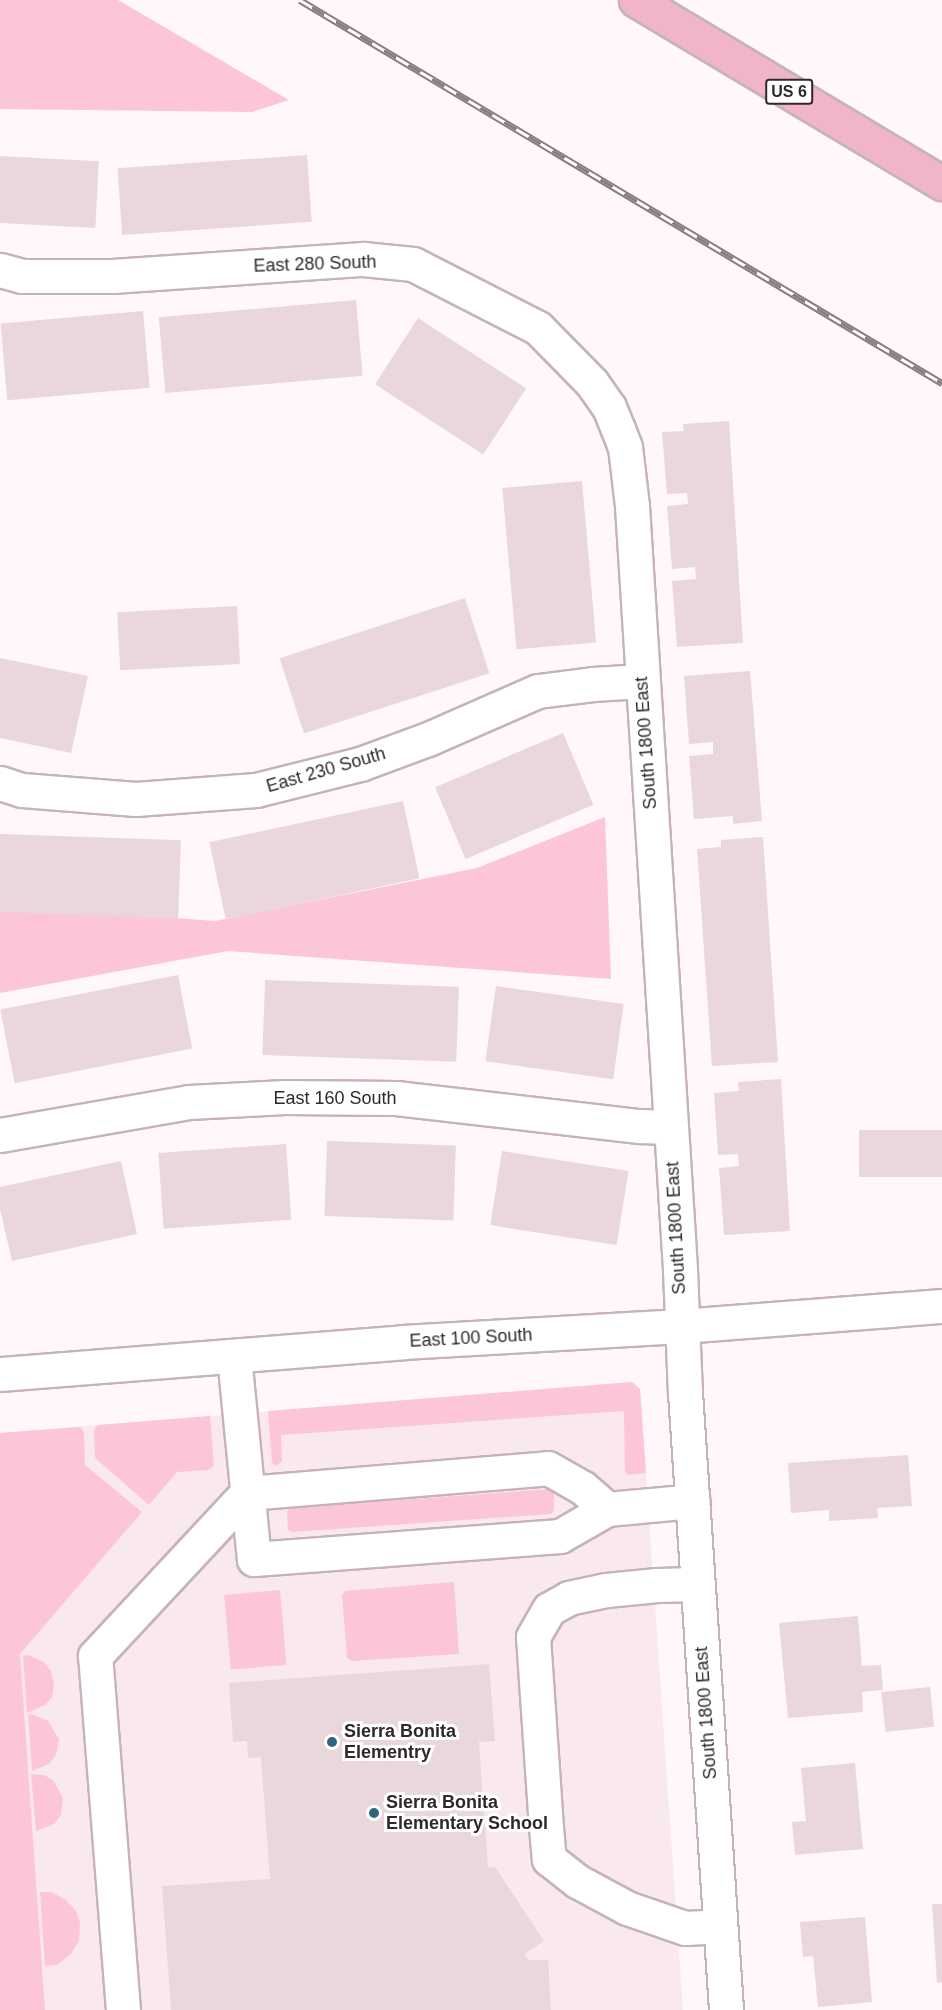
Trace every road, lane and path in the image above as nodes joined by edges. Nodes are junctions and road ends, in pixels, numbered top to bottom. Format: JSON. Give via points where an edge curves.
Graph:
{"nodes":[{"id":1,"x":636,"y":0,"type":"edge"},
{"id":2,"x":942,"y":183,"type":"edge"},
{"id":3,"x":0,"y":270,"type":"edge"},
{"id":4,"x":625,"y":447,"type":"joint"},
{"id":5,"x":642,"y":681,"type":"junction"},
{"id":6,"x":0,"y":783,"type":"edge"},
{"id":7,"x":670,"y":1127,"type":"junction"},
{"id":8,"x":0,"y":1135,"type":"edge"},
{"id":9,"x":942,"y":1306,"type":"edge"},
{"id":10,"x":681,"y":1326,"type":"junction"},
{"id":11,"x":234,"y":1356,"type":"junction"},
{"id":12,"x":0,"y":1374,"type":"edge"},
{"id":13,"x":247,"y":1493,"type":"junction"},
{"id":14,"x":693,"y":1501,"type":"junction"},
{"id":15,"x":607,"y":1509,"type":"junction"},
{"id":16,"x":697,"y":1584,"type":"junction"},
{"id":17,"x":720,"y":1926,"type":"junction"},
{"id":18,"x":123,"y":2010,"type":"edge"},
{"id":19,"x":726,"y":2010,"type":"edge"}],
"edges":[{"from":1,"to":2,"type":"highway","number":"US 6"},
{"from":3,"to":4,"type":"street","name":"East 280 South","via":[[22,276],[112,276],[363,259],[412,264],[537,328],[592,383],[609,407]]},
{"from":4,"to":5,"type":"street","name":"South 1800 East"},
{"from":5,"to":6,"type":"street","name":"East 230 South","via":[[538,691],[360,764],[256,790],[136,799],[22,790]]},
{"from":5,"to":7,"type":"street","name":"South 1800 East"},
{"from":7,"to":8,"type":"street","name":"East 160 South","via":[[396,1098],[285,1097],[189,1102]]},
{"from":7,"to":10,"type":"street","name":"South 1800 East"},
{"from":9,"to":10,"type":"street","name":"East 100 South"},
{"from":10,"to":11,"type":"street","name":"East 100 South"},
{"from":10,"to":14,"type":"street","name":"South 1800 East"},
{"from":11,"to":12,"type":"street","name":"East 100 South"},
{"from":11,"to":13,"type":"street"},
{"from":13,"to":15,"type":"street","via":[[548,1468],[583,1488]]},
{"from":13,"to":15,"type":"street","via":[[254,1559],[560,1536]]},
{"from":13,"to":18,"type":"street","via":[[95,1656]]},
{"from":14,"to":15,"type":"street"},
{"from":14,"to":16,"type":"street","name":"South 1800 East"},
{"from":16,"to":17,"type":"street","name":"South 1800 East"},
{"from":16,"to":17,"type":"street","via":[[606,1590],[568,1598],[549,1609],[533,1637],[549,1859],[577,1881],[627,1908],[685,1928]]},
{"from":17,"to":19,"type":"street","name":"South 1800 East"}]}
